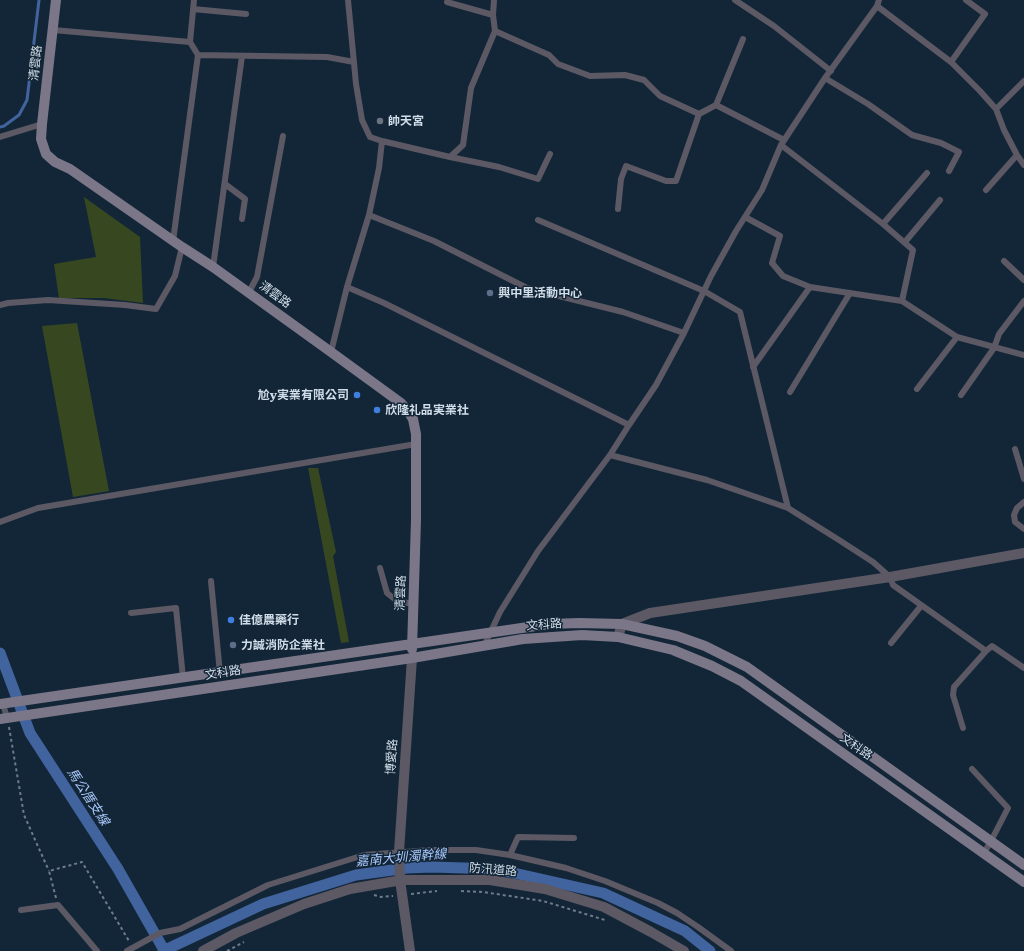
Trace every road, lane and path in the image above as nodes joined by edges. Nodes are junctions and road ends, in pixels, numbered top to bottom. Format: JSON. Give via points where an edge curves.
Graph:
{"nodes":[{"id":1,"x":56,"y":0,"type":"edge"},
{"id":2,"x":194,"y":0,"type":"edge"},
{"id":3,"x":348,"y":0,"type":"edge"},
{"id":4,"x":448,"y":0,"type":"edge"},
{"id":5,"x":494,"y":0,"type":"edge"},
{"id":6,"x":735,"y":0,"type":"edge"},
{"id":7,"x":966,"y":0,"type":"edge"},
{"id":8,"x":878,"y":3,"type":"edge"},
{"id":9,"x":193,"y":9,"type":"junction"},
{"id":10,"x":246,"y":14,"type":"dead end"},
{"id":11,"x":493,"y":15,"type":"junction"},
{"id":12,"x":53,"y":30,"type":"junction"},
{"id":13,"x":495,"y":31,"type":"junction"},
{"id":14,"x":743,"y":39,"type":"dead end"},
{"id":15,"x":190,"y":42,"type":"junction"},
{"id":16,"x":198,"y":55,"type":"junction"},
{"id":17,"x":242,"y":56,"type":"junction"},
{"id":18,"x":354,"y":62,"type":"junction"},
{"id":19,"x":951,"y":62,"type":"junction"},
{"id":20,"x":830,"y":71,"type":"junction"},
{"id":21,"x":825,"y":78,"type":"junction"},
{"id":22,"x":1024,"y":81,"type":"edge"},
{"id":23,"x":716,"y":105,"type":"junction"},
{"id":24,"x":996,"y":109,"type":"junction"},
{"id":25,"x":699,"y":114,"type":"junction"},
{"id":26,"x":42,"y":124,"type":"junction"},
{"id":27,"x":282,"y":136,"type":"dead end"},
{"id":28,"x":0,"y":137,"type":"edge"},
{"id":29,"x":382,"y":141,"type":"junction"},
{"id":30,"x":782,"y":143,"type":"junction"},
{"id":31,"x":550,"y":154,"type":"dead end"},
{"id":32,"x":1017,"y":155,"type":"junction"},
{"id":33,"x":450,"y":157,"type":"junction"},
{"id":34,"x":1024,"y":165,"type":"edge"},
{"id":35,"x":949,"y":171,"type":"dead end"},
{"id":36,"x":927,"y":173,"type":"dead end"},
{"id":37,"x":225,"y":184,"type":"junction"},
{"id":38,"x":986,"y":190,"type":"dead end"},
{"id":39,"x":940,"y":200,"type":"dead end"},
{"id":40,"x":618,"y":209,"type":"dead end"},
{"id":41,"x":368,"y":215,"type":"junction"},
{"id":42,"x":745,"y":217,"type":"junction"},
{"id":43,"x":242,"y":219,"type":"dead end"},
{"id":44,"x":538,"y":220,"type":"dead end"},
{"id":45,"x":883,"y":224,"type":"junction"},
{"id":46,"x":173,"y":241,"type":"junction"},
{"id":47,"x":905,"y":242,"type":"junction"},
{"id":48,"x":182,"y":247,"type":"junction"},
{"id":49,"x":1004,"y":261,"type":"dead end"},
{"id":50,"x":213,"y":267,"type":"junction"},
{"id":51,"x":1024,"y":280,"type":"edge"},
{"id":52,"x":347,"y":287,"type":"junction"},
{"id":53,"x":810,"y":287,"type":"junction"},
{"id":54,"x":704,"y":291,"type":"junction"},
{"id":55,"x":249,"y":292,"type":"junction"},
{"id":56,"x":850,"y":293,"type":"junction"},
{"id":57,"x":902,"y":301,"type":"junction"},
{"id":58,"x":1024,"y":301,"type":"edge"},
{"id":59,"x":0,"y":305,"type":"edge"},
{"id":60,"x":684,"y":333,"type":"junction"},
{"id":61,"x":957,"y":337,"type":"junction"},
{"id":62,"x":994,"y":348,"type":"junction"},
{"id":63,"x":331,"y":352,"type":"junction"},
{"id":64,"x":1024,"y":355,"type":"edge"},
{"id":65,"x":754,"y":367,"type":"junction"},
{"id":66,"x":917,"y":389,"type":"dead end"},
{"id":67,"x":790,"y":392,"type":"dead end"},
{"id":68,"x":961,"y":395,"type":"dead end"},
{"id":69,"x":629,"y":425,"type":"junction"},
{"id":70,"x":416,"y":444,"type":"junction"},
{"id":71,"x":1015,"y":449,"type":"dead end"},
{"id":72,"x":610,"y":455,"type":"junction"},
{"id":73,"x":1024,"y":480,"type":"edge"},
{"id":74,"x":1024,"y":502,"type":"edge"},
{"id":75,"x":788,"y":508,"type":"junction"},
{"id":76,"x":0,"y":522,"type":"edge"},
{"id":77,"x":1024,"y":529,"type":"edge"},
{"id":78,"x":1024,"y":553,"type":"edge"},
{"id":79,"x":380,"y":568,"type":"dead end"},
{"id":80,"x":890,"y":577,"type":"junction"},
{"id":81,"x":211,"y":581,"type":"dead end"},
{"id":82,"x":413,"y":604,"type":"junction"},
{"id":83,"x":921,"y":606,"type":"junction"},
{"id":84,"x":131,"y":613,"type":"dead end"},
{"id":85,"x":622,"y":624,"type":"junction"},
{"id":86,"x":489,"y":634,"type":"junction"},
{"id":87,"x":618,"y":637,"type":"junction"},
{"id":88,"x":891,"y":643,"type":"dead end"},
{"id":89,"x":412,"y":644,"type":"junction"},
{"id":90,"x":484,"y":646,"type":"junction"},
{"id":91,"x":986,"y":651,"type":"junction"},
{"id":92,"x":412,"y":658,"type":"junction"},
{"id":93,"x":1024,"y":668,"type":"edge"},
{"id":94,"x":220,"y":672,"type":"junction"},
{"id":95,"x":183,"y":678,"type":"junction"},
{"id":96,"x":1,"y":704,"type":"edge"},
{"id":97,"x":3,"y":719,"type":"edge"},
{"id":98,"x":963,"y":728,"type":"dead end"},
{"id":99,"x":881,"y":762,"type":"junction"},
{"id":100,"x":972,"y":769,"type":"dead end"},
{"id":101,"x":872,"y":773,"type":"junction"},
{"id":102,"x":574,"y":838,"type":"dead end"},
{"id":103,"x":991,"y":841,"type":"junction"},
{"id":104,"x":984,"y":853,"type":"junction"},
{"id":105,"x":510,"y":854,"type":"junction"},
{"id":106,"x":399,"y":855,"type":"junction"},
{"id":107,"x":1024,"y":865,"type":"edge"},
{"id":108,"x":49,"y":871,"type":"junction"},
{"id":109,"x":400,"y":878,"type":"junction"},
{"id":110,"x":1024,"y":882,"type":"edge"},
{"id":111,"x":438,"y":891,"type":"dead end"},
{"id":112,"x":460,"y":891,"type":"dead end"},
{"id":113,"x":402,"y":894,"type":"junction"},
{"id":114,"x":368,"y":896,"type":"dead end"},
{"id":115,"x":58,"y":905,"type":"junction"},
{"id":116,"x":21,"y":910,"type":"dead end"},
{"id":117,"x":606,"y":920,"type":"dead end"},
{"id":118,"x":246,"y":941,"type":"dead end"},
{"id":119,"x":133,"y":947,"type":"junction"},
{"id":120,"x":97,"y":951,"type":"edge"},
{"id":121,"x":127,"y":951,"type":"edge"},
{"id":122,"x":203,"y":951,"type":"edge"},
{"id":123,"x":227,"y":951,"type":"edge"},
{"id":124,"x":410,"y":951,"type":"edge"},
{"id":125,"x":684,"y":951,"type":"edge"},
{"id":126,"x":731,"y":951,"type":"edge"}],
"edges":[{"from":1,"to":12,"type":"main road","name":"清雲路"},
{"from":2,"to":9,"type":"lane"},
{"from":3,"to":18,"type":"lane"},
{"from":4,"to":11,"type":"lane","via":[[447,2]]},
{"from":5,"to":11,"type":"lane"},
{"from":6,"to":20,"type":"lane","via":[[774,26]]},
{"from":7,"to":19,"type":"lane","via":[[985,14]]},
{"from":8,"to":19,"type":"lane"},
{"from":8,"to":20,"type":"lane"},
{"from":9,"to":10,"type":"lane"},
{"from":9,"to":15,"type":"lane"},
{"from":11,"to":13,"type":"lane"},
{"from":12,"to":15,"type":"lane"},
{"from":12,"to":26,"type":"main road","name":"清雲路"},
{"from":13,"to":25,"type":"lane","via":[[549,55],[558,64],[590,76],[624,75],[644,80],[660,96]]},
{"from":13,"to":33,"type":"lane","via":[[471,88],[463,145]]},
{"from":14,"to":23,"type":"lane"},
{"from":15,"to":16,"type":"lane"},
{"from":16,"to":17,"type":"lane"},
{"from":16,"to":46,"type":"lane"},
{"from":17,"to":18,"type":"lane","via":[[327,57]]},
{"from":17,"to":37,"type":"lane"},
{"from":18,"to":29,"type":"lane","via":[[362,120],[370,137]]},
{"from":19,"to":24,"type":"lane"},
{"from":20,"to":21,"type":"lane"},
{"from":21,"to":30,"type":"lane"},
{"from":21,"to":35,"type":"lane","via":[[912,134],[959,152]]},
{"from":22,"to":24,"type":"lane"},
{"from":23,"to":25,"type":"lane"},
{"from":23,"to":30,"type":"lane"},
{"from":24,"to":32,"type":"lane"},
{"from":25,"to":40,"type":"lane","via":[[676,181],[666,181],[626,166],[621,179]]},
{"from":26,"to":28,"type":"lane"},
{"from":26,"to":46,"type":"main road","name":"清雲路","via":[[41,139],[46,154]]},
{"from":27,"to":55,"type":"lane","via":[[257,277]]},
{"from":29,"to":33,"type":"lane"},
{"from":29,"to":41,"type":"lane","via":[[379,168]]},
{"from":30,"to":42,"type":"lane","via":[[762,190]]},
{"from":30,"to":45,"type":"lane"},
{"from":31,"to":33,"type":"lane","via":[[538,179],[499,167]]},
{"from":32,"to":34,"type":"lane"},
{"from":32,"to":38,"type":"lane"},
{"from":36,"to":45,"type":"lane"},
{"from":37,"to":43,"type":"lane","via":[[244,199]]},
{"from":37,"to":50,"type":"lane"},
{"from":39,"to":47,"type":"lane"},
{"from":41,"to":52,"type":"lane"},
{"from":41,"to":60,"type":"lane","via":[[434,241],[527,288],[623,312]]},
{"from":42,"to":53,"type":"lane","via":[[780,236],[772,263],[783,276]]},
{"from":42,"to":54,"type":"lane"},
{"from":44,"to":54,"type":"lane"},
{"from":45,"to":47,"type":"lane"},
{"from":46,"to":48,"type":"main road","name":"清雲路"},
{"from":47,"to":57,"type":"lane","via":[[913,250]]},
{"from":48,"to":50,"type":"main road","name":"清雲路"},
{"from":48,"to":59,"type":"lane","via":[[175,276],[156,309],[48,300]]},
{"from":49,"to":51,"type":"lane"},
{"from":50,"to":55,"type":"main road","name":"清雲路"},
{"from":52,"to":63,"type":"lane"},
{"from":52,"to":69,"type":"lane"},
{"from":53,"to":56,"type":"lane"},
{"from":53,"to":65,"type":"lane"},
{"from":54,"to":60,"type":"lane"},
{"from":54,"to":65,"type":"lane","via":[[740,312]]},
{"from":55,"to":63,"type":"main road","name":"清雲路"},
{"from":56,"to":57,"type":"lane"},
{"from":56,"to":67,"type":"lane"},
{"from":57,"to":61,"type":"lane"},
{"from":58,"to":62,"type":"lane","via":[[999,334]]},
{"from":60,"to":69,"type":"lane","via":[[656,385]]},
{"from":61,"to":62,"type":"lane"},
{"from":61,"to":66,"type":"lane"},
{"from":62,"to":64,"type":"lane"},
{"from":62,"to":68,"type":"lane"},
{"from":63,"to":70,"type":"main road","name":"清雲路","via":[[404,407],[413,419]]},
{"from":65,"to":75,"type":"lane"},
{"from":69,"to":72,"type":"lane"},
{"from":70,"to":76,"type":"lane","via":[[38,508]]},
{"from":70,"to":82,"type":"main road","name":"清雲路"},
{"from":71,"to":73,"type":"lane"},
{"from":72,"to":75,"type":"lane","via":[[706,480]]},
{"from":72,"to":86,"type":"lane","via":[[538,551]]},
{"from":74,"to":77,"type":"lane","via":[[1014,515],[1015,522]]},
{"from":75,"to":80,"type":"lane","via":[[873,562]]},
{"from":78,"to":80,"type":"street"},
{"from":79,"to":82,"type":"lane","via":[[387,593],[397,601]]},
{"from":80,"to":83,"type":"lane","via":[[893,585]]},
{"from":80,"to":85,"type":"street","via":[[650,613]]},
{"from":81,"to":94,"type":"lane"},
{"from":82,"to":89,"type":"main road","name":"清雲路"},
{"from":83,"to":88,"type":"lane"},
{"from":83,"to":91,"type":"lane"},
{"from":84,"to":95,"type":"lane","via":[[176,608]]},
{"from":85,"to":86,"type":"main road","name":"文科路","via":[[549,624]]},
{"from":85,"to":87,"type":"street"},
{"from":85,"to":99,"type":"main road","name":"文科路","via":[[677,636],[705,646],[747,668]]},
{"from":86,"to":89,"type":"main road","name":"文科路"},
{"from":86,"to":90,"type":"lane"},
{"from":87,"to":90,"type":"main road","name":"文科路","via":[[582,635],[523,639]]},
{"from":87,"to":101,"type":"main road","name":"文科路","via":[[673,650],[723,671]]},
{"from":89,"to":92,"type":"main road","name":"清雲路"},
{"from":89,"to":94,"type":"main road","name":"文科路"},
{"from":90,"to":92,"type":"main road","name":"文科路"},
{"from":91,"to":93,"type":"lane","via":[[992,646]]},
{"from":91,"to":98,"type":"lane","via":[[954,688],[953,695]]},
{"from":92,"to":97,"type":"main road","name":"文科路"},
{"from":92,"to":106,"type":"street","name":"博愛路"},
{"from":94,"to":95,"type":"main road","name":"文科路"},
{"from":95,"to":96,"type":"main road","name":"文科路"},
{"from":96,"to":97,"type":"lane"},
{"from":97,"to":108,"type":"path","via":[[11,733],[24,815]]},
{"from":99,"to":101,"type":"main road"},
{"from":99,"to":103,"type":"main road","name":"文科路"},
{"from":100,"to":103,"type":"lane","via":[[1008,808]]},
{"from":101,"to":104,"type":"main road","name":"文科路"},
{"from":102,"to":105,"type":"lane","via":[[518,837]]},
{"from":103,"to":104,"type":"lane"},
{"from":103,"to":107,"type":"main road","name":"文科路"},
{"from":104,"to":110,"type":"main road","name":"文科路"},
{"from":105,"to":106,"type":"lane","via":[[476,850]]},
{"from":105,"to":126,"type":"lane","via":[[566,868],[658,903],[677,913]]},
{"from":106,"to":109,"type":"street","name":"博愛路"},
{"from":106,"to":119,"type":"lane","via":[[364,855],[268,885],[180,929],[160,933]]},
{"from":108,"to":115,"type":"path"},
{"from":108,"to":119,"type":"path","via":[[82,862]]},
{"from":109,"to":113,"type":"street"},
{"from":109,"to":122,"type":"street","name":"防汛道路","via":[[350,889],[304,904],[236,933]]},
{"from":109,"to":125,"type":"street","name":"防汛道路","via":[[490,880],[545,889],[604,906]]},
{"from":111,"to":113,"type":"path"},
{"from":112,"to":117,"type":"path","via":[[543,901]]},
{"from":113,"to":114,"type":"path"},
{"from":113,"to":124,"type":"street"},
{"from":115,"to":116,"type":"lane"},
{"from":115,"to":120,"type":"lane"},
{"from":118,"to":123,"type":"path"},
{"from":119,"to":121,"type":"lane"}]}
